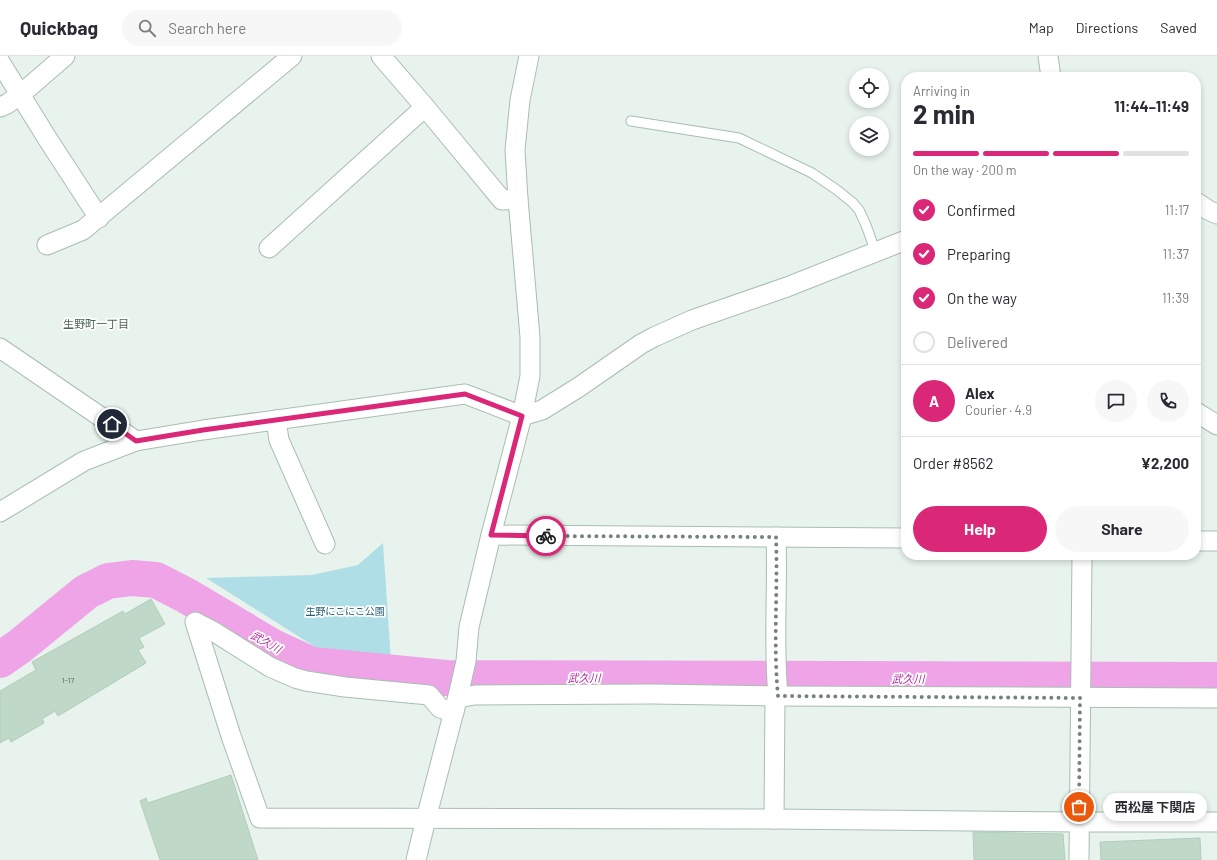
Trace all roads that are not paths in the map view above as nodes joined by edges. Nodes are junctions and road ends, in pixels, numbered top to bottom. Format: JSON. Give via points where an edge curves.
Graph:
{"nodes":[{"id":1,"x":65,"y":56,"type":"edge"},
{"id":2,"x":292,"y":56,"type":"edge"},
{"id":3,"x":381,"y":56,"type":"edge"},
{"id":4,"x":529,"y":56,"type":"edge"},
{"id":5,"x":1048,"y":56,"type":"edge"},
{"id":6,"x":0,"y":62,"type":"edge"},
{"id":7,"x":1050,"y":72,"type":"edge"},
{"id":8,"x":20,"y":94,"type":"junction"},
{"id":9,"x":0,"y":107,"type":"edge"},
{"id":10,"x":425,"y":107,"type":"junction"},
{"id":11,"x":632,"y":121,"type":"dead end"},
{"id":12,"x":518,"y":199,"type":"junction"},
{"id":13,"x":1201,"y":205,"type":"edge"},
{"id":14,"x":1217,"y":214,"type":"edge"},
{"id":15,"x":99,"y":218,"type":"junction"},
{"id":16,"x":901,"y":242,"type":"edge"},
{"id":17,"x":47,"y":245,"type":"dead end"},
{"id":18,"x":269,"y":248,"type":"dead end"},
{"id":19,"x":876,"y":253,"type":"junction"},
{"id":20,"x":0,"y":348,"type":"edge"},
{"id":21,"x":1201,"y":415,"type":"edge"},
{"id":22,"x":522,"y":416,"type":"junction"},
{"id":23,"x":276,"y":420,"type":"junction"},
{"id":24,"x":1217,"y":425,"type":"edge"},
{"id":25,"x":136,"y":441,"type":"junction"},
{"id":26,"x":0,"y":512,"type":"edge"},
{"id":27,"x":491,"y":535,"type":"junction"},
{"id":28,"x":776,"y":537,"type":"junction"},
{"id":29,"x":901,"y":538,"type":"edge"},
{"id":30,"x":1201,"y":541,"type":"edge"},
{"id":31,"x":1217,"y":541,"type":"edge"},
{"id":32,"x":325,"y":544,"type":"dead end"},
{"id":33,"x":1082,"y":560,"type":"edge"},
{"id":34,"x":776,"y":695,"type":"junction"},
{"id":35,"x":1081,"y":695,"type":"junction"},
{"id":36,"x":1217,"y":698,"type":"edge"},
{"id":37,"x":457,"y":701,"type":"junction"},
{"id":38,"x":426,"y":819,"type":"junction"},
{"id":39,"x":774,"y":819,"type":"junction"},
{"id":40,"x":1079,"y":822,"type":"junction"},
{"id":41,"x":1217,"y":822,"type":"edge"},
{"id":42,"x":416,"y":860,"type":"edge"},
{"id":43,"x":1079,"y":860,"type":"edge"}],
"edges":[{"from":1,"to":8,"type":"street"},
{"from":2,"to":15,"type":"street"},
{"from":3,"to":10,"type":"street"},
{"from":4,"to":12,"type":"street","via":[[520,100],[515,150]]},
{"from":5,"to":7,"type":"street"},
{"from":6,"to":8,"type":"street"},
{"from":8,"to":9,"type":"street"},
{"from":8,"to":15,"type":"street"},
{"from":10,"to":12,"type":"street","via":[[502,200]]},
{"from":10,"to":18,"type":"street"},
{"from":11,"to":19,"type":"lane","via":[[739,138],[812,173],[837,190],[859,210]]},
{"from":12,"to":22,"type":"street","via":[[530,337],[530,376]]},
{"from":13,"to":14,"type":"street"},
{"from":15,"to":17,"type":"street","via":[[84,230]]},
{"from":16,"to":19,"type":"street"},
{"from":19,"to":22,"type":"street","via":[[660,334],[542,410]]},
{"from":20,"to":25,"type":"street"},
{"from":21,"to":24,"type":"street"},
{"from":22,"to":23,"type":"street","via":[[465,394]]},
{"from":22,"to":27,"type":"street"},
{"from":23,"to":25,"type":"street"},
{"from":23,"to":32,"type":"street","via":[[279,440]]},
{"from":25,"to":26,"type":"street","via":[[84,461]]},
{"from":27,"to":28,"type":"street"},
{"from":27,"to":37,"type":"street","via":[[469,627],[466,661]]},
{"from":28,"to":29,"type":"street"},
{"from":28,"to":34,"type":"street"},
{"from":30,"to":31,"type":"street"},
{"from":33,"to":35,"type":"street"},
{"from":34,"to":35,"type":"street"},
{"from":34,"to":37,"type":"street","via":[[475,695]]},
{"from":34,"to":39,"type":"street"},
{"from":35,"to":36,"type":"street"},
{"from":35,"to":40,"type":"street"},
{"from":37,"to":38,"type":"street"},
{"from":37,"to":38,"type":"street","via":[[440,708],[429,695],[345,687],[295,678],[270,667],[195,622],[260,818]]},
{"from":38,"to":39,"type":"street"},
{"from":38,"to":42,"type":"street"},
{"from":39,"to":40,"type":"street"},
{"from":40,"to":41,"type":"street"},
{"from":40,"to":43,"type":"street"}]}
